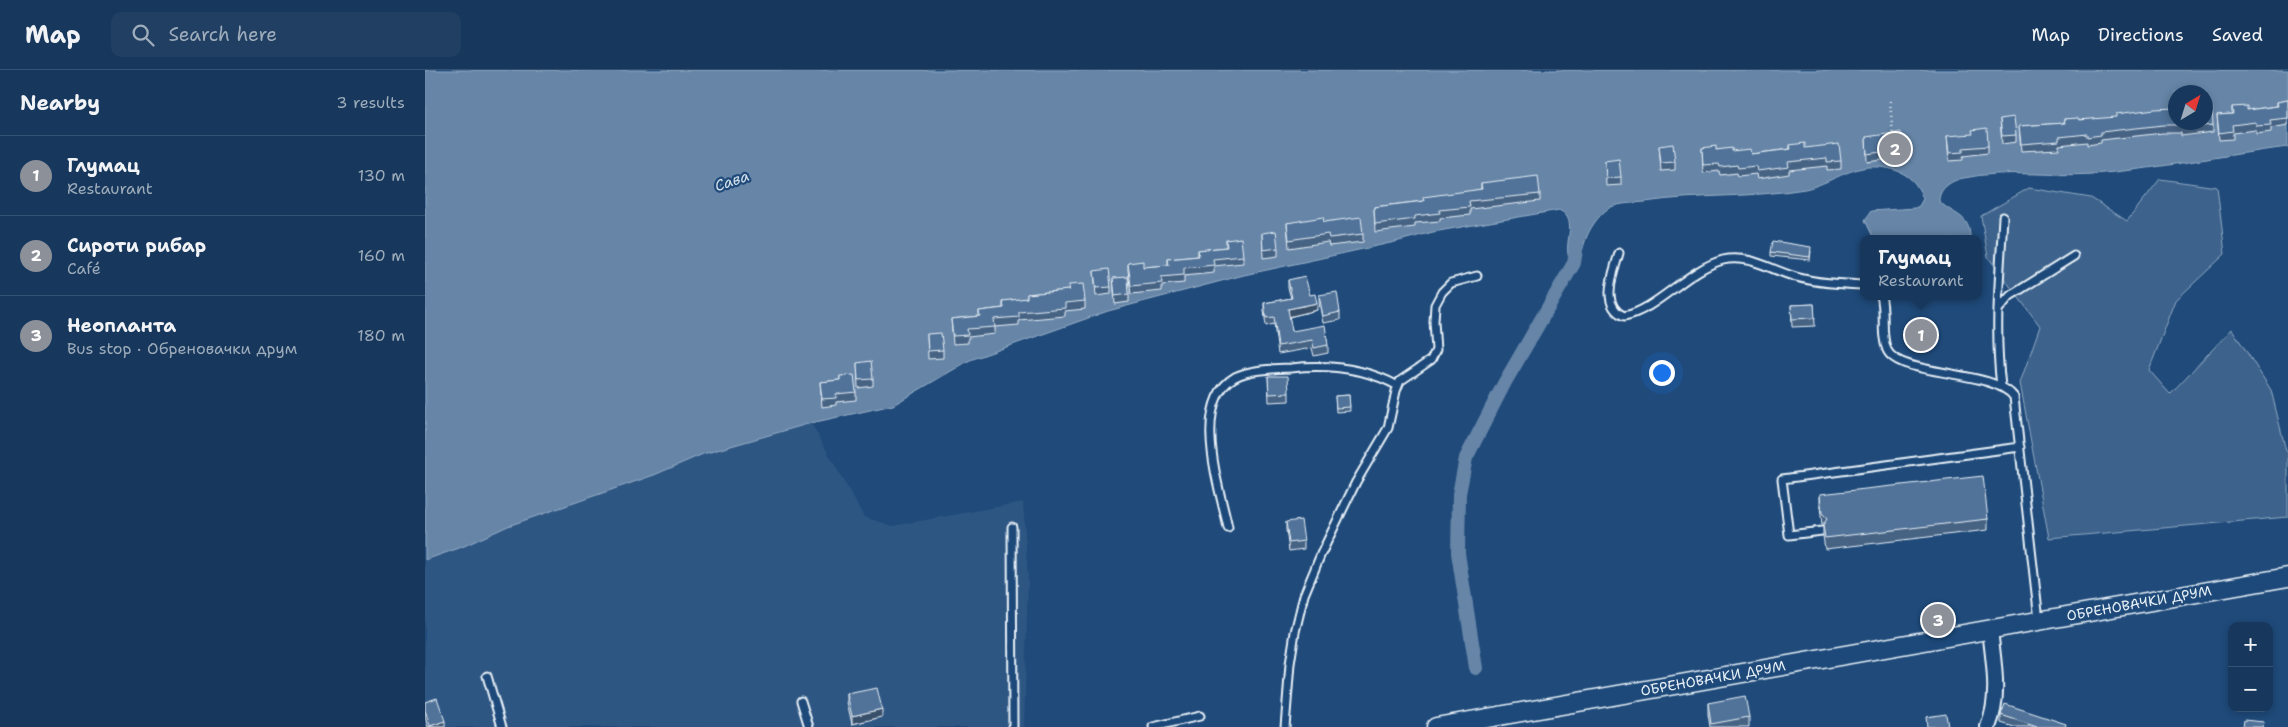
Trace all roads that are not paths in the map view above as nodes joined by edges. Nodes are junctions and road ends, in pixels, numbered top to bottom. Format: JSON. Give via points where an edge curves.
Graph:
{"nodes":[{"id":1,"x":2003,"y":216,"type":"dead end"},
{"id":2,"x":1619,"y":253,"type":"dead end"},
{"id":3,"x":2074,"y":256,"type":"dead end"},
{"id":4,"x":1477,"y":276,"type":"dead end"},
{"id":5,"x":1860,"y":285,"type":"edge"},
{"id":6,"x":1881,"y":300,"type":"edge"},
{"id":7,"x":1998,"y":310,"type":"junction"},
{"id":8,"x":1398,"y":386,"type":"junction"},
{"id":9,"x":2001,"y":386,"type":"junction"},
{"id":10,"x":2020,"y":446,"type":"junction"},
{"id":11,"x":1012,"y":527,"type":"dead end"},
{"id":12,"x":1228,"y":528,"type":"dead end"},
{"id":13,"x":1822,"y":531,"type":"edge"},
{"id":14,"x":2288,"y":577,"type":"edge"},
{"id":15,"x":2039,"y":621,"type":"junction"},
{"id":16,"x":1990,"y":629,"type":"junction"},
{"id":17,"x":487,"y":676,"type":"dead end"},
{"id":18,"x":801,"y":701,"type":"dead end"},
{"id":19,"x":1200,"y":716,"type":"dead end"},
{"id":20,"x":1476,"y":723,"type":"edge"},
{"id":21,"x":1285,"y":724,"type":"edge"},
{"id":22,"x":502,"y":727,"type":"edge"},
{"id":23,"x":809,"y":727,"type":"edge"},
{"id":24,"x":1013,"y":727,"type":"edge"},
{"id":25,"x":1153,"y":727,"type":"edge"},
{"id":26,"x":1293,"y":727,"type":"edge"},
{"id":27,"x":1436,"y":727,"type":"edge"},
{"id":28,"x":1988,"y":727,"type":"edge"}],
"edges":[{"from":1,"to":7,"type":"lane"},
{"from":2,"to":5,"type":"lane","via":[[1610,299],[1615,311],[1624,316],[1649,304],[1704,267],[1733,258],[1753,261],[1818,282]]},
{"from":3,"to":7,"type":"lane","via":[[2010,296]]},
{"from":4,"to":8,"type":"lane","via":[[1451,283],[1442,292],[1435,305],[1436,350],[1431,360],[1409,374]]},
{"from":6,"to":9,"type":"lane","via":[[1887,349],[1895,359]]},
{"from":7,"to":9,"type":"lane"},
{"from":8,"to":12,"type":"lane","via":[[1362,372],[1324,366],[1253,372],[1236,376],[1228,382],[1215,404],[1210,439]]},
{"from":8,"to":21,"type":"lane","via":[[1388,428],[1356,482],[1304,595],[1290,664]]},
{"from":9,"to":10,"type":"lane","via":[[2014,397]]},
{"from":10,"to":13,"type":"lane","via":[[1782,479],[1789,535]]},
{"from":10,"to":15,"type":"lane"},
{"from":11,"to":24,"type":"lane"},
{"from":14,"to":15,"type":"street","name":"ОБРЕНОВАЧКИ ДРУМ"},
{"from":15,"to":16,"type":"street","name":"ОБРЕНОВАЧКИ ДРУМ"},
{"from":16,"to":20,"type":"street","name":"ОБРЕНОВАЧКИ ДРУМ"},
{"from":16,"to":28,"type":"street","via":[[1996,688]]},
{"from":17,"to":22,"type":"lane"},
{"from":18,"to":23,"type":"lane"},
{"from":19,"to":25,"type":"lane"},
{"from":20,"to":27,"type":"street","name":"ОБРЕНОВАЧКИ ДРУМ"},
{"from":21,"to":26,"type":"lane"}]}
